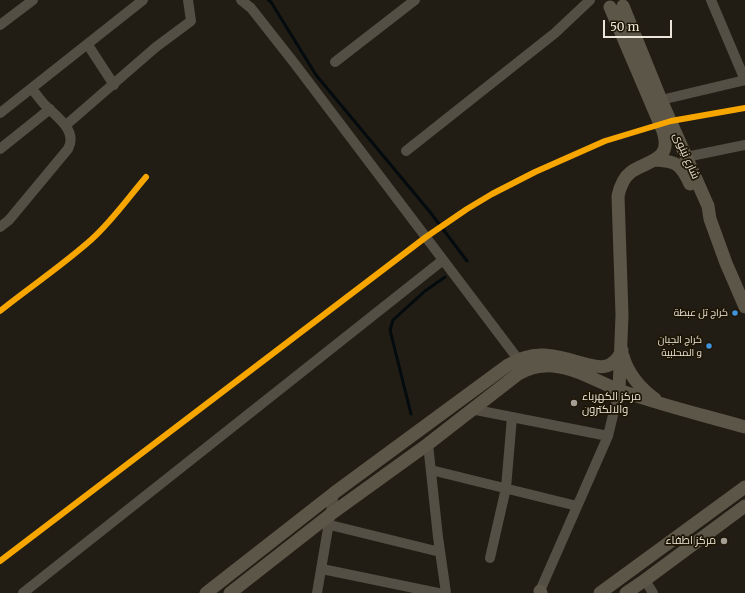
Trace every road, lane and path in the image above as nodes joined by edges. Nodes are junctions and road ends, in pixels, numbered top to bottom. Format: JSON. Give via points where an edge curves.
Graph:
{"nodes":[{"id":1,"x":33,"y":0,"type":"edge"},
{"id":2,"x":143,"y":0,"type":"edge"},
{"id":3,"x":188,"y":0,"type":"edge"},
{"id":4,"x":241,"y":0,"type":"edge"},
{"id":5,"x":415,"y":0,"type":"edge"},
{"id":6,"x":590,"y":0,"type":"edge"},
{"id":7,"x":711,"y":0,"type":"edge"},
{"id":8,"x":616,"y":3,"type":"edge"},
{"id":9,"x":0,"y":25,"type":"edge"},
{"id":10,"x":88,"y":45,"type":"junction"},
{"id":11,"x":335,"y":62,"type":"dead end"},
{"id":12,"x":745,"y":80,"type":"edge"},
{"id":13,"x":114,"y":84,"type":"junction"},
{"id":14,"x":32,"y":89,"type":"junction"},
{"id":15,"x":661,"y":100,"type":"junction"},
{"id":16,"x":50,"y":109,"type":"junction"},
{"id":17,"x":0,"y":114,"type":"edge"},
{"id":18,"x":66,"y":125,"type":"junction"},
{"id":19,"x":745,"y":145,"type":"edge"},
{"id":20,"x":0,"y":149,"type":"edge"},
{"id":21,"x":406,"y":151,"type":"dead end"},
{"id":22,"x":686,"y":157,"type":"junction"},
{"id":23,"x":655,"y":160,"type":"junction"},
{"id":24,"x":710,"y":219,"type":"junction"},
{"id":25,"x":0,"y":227,"type":"edge"},
{"id":26,"x":443,"y":260,"type":"junction"},
{"id":27,"x":745,"y":307,"type":"edge"},
{"id":28,"x":622,"y":350,"type":"junction"},
{"id":29,"x":518,"y":359,"type":"junction"},
{"id":30,"x":544,"y":360,"type":"junction"},
{"id":31,"x":619,"y":390,"type":"junction"},
{"id":32,"x":665,"y":405,"type":"junction"},
{"id":33,"x":471,"y":409,"type":"junction"},
{"id":34,"x":512,"y":417,"type":"junction"},
{"id":35,"x":745,"y":427,"type":"edge"},
{"id":36,"x":608,"y":436,"type":"junction"},
{"id":37,"x":428,"y":444,"type":"junction"},
{"id":38,"x":431,"y":470,"type":"junction"},
{"id":39,"x":745,"y":486,"type":"edge"},
{"id":40,"x":506,"y":488,"type":"junction"},
{"id":41,"x":334,"y":493,"type":"junction"},
{"id":42,"x":577,"y":506,"type":"junction"},
{"id":43,"x":745,"y":506,"type":"edge"},
{"id":44,"x":717,"y":508,"type":"junction"},
{"id":45,"x":330,"y":519,"type":"junction"},
{"id":46,"x":725,"y":520,"type":"junction"},
{"id":47,"x":440,"y":552,"type":"junction"},
{"id":48,"x":490,"y":558,"type":"dead end"},
{"id":49,"x":322,"y":569,"type":"junction"},
{"id":50,"x":645,"y":580,"type":"junction"},
{"id":51,"x":540,"y":592,"type":"edge"},
{"id":52,"x":23,"y":593,"type":"edge"},
{"id":53,"x":206,"y":593,"type":"edge"},
{"id":54,"x":230,"y":593,"type":"edge"},
{"id":55,"x":317,"y":593,"type":"edge"},
{"id":56,"x":438,"y":593,"type":"edge"},
{"id":57,"x":446,"y":593,"type":"edge"},
{"id":58,"x":600,"y":593,"type":"edge"},
{"id":59,"x":626,"y":593,"type":"edge"},
{"id":60,"x":653,"y":593,"type":"edge"}],
"edges":[{"from":1,"to":9,"type":"street"},
{"from":2,"to":10,"type":"street"},
{"from":3,"to":13,"type":"street","via":[[191,21],[156,47]]},
{"from":4,"to":26,"type":"street","via":[[266,27]]},
{"from":5,"to":11,"type":"street"},
{"from":6,"to":21,"type":"street","via":[[548,38]]},
{"from":7,"to":12,"type":"street"},
{"from":8,"to":15,"type":"main road","name":"شارع نينوى"},
{"from":8,"to":23,"type":"main road","via":[[664,136],[664,147]]},
{"from":10,"to":13,"type":"street"},
{"from":10,"to":14,"type":"street"},
{"from":12,"to":15,"type":"street"},
{"from":13,"to":18,"type":"street"},
{"from":14,"to":16,"type":"street"},
{"from":14,"to":17,"type":"street"},
{"from":15,"to":22,"type":"main road","name":"شارع نينوى"},
{"from":16,"to":18,"type":"street"},
{"from":16,"to":20,"type":"street"},
{"from":18,"to":25,"type":"street","via":[[72,143],[9,220]]},
{"from":19,"to":22,"type":"street"},
{"from":22,"to":24,"type":"main road","name":"شارع نينوى","via":[[708,206]]},
{"from":23,"to":24,"type":"main road","via":[[673,162],[683,170],[703,211]]},
{"from":23,"to":28,"type":"main road","via":[[626,177],[619,189]]},
{"from":24,"to":27,"type":"main road","name":"شارع نينوى"},
{"from":26,"to":29,"type":"street"},
{"from":26,"to":52,"type":"street"},
{"from":28,"to":30,"type":"main road","via":[[611,364],[599,368],[570,359]]},
{"from":28,"to":31,"type":"main road"},
{"from":28,"to":32,"type":"main road","via":[[637,383]]},
{"from":29,"to":30,"type":"main road","via":[[526,357]]},
{"from":29,"to":41,"type":"main road"},
{"from":30,"to":31,"type":"main road"},
{"from":30,"to":33,"type":"main road","via":[[518,374]]},
{"from":31,"to":32,"type":"main road"},
{"from":31,"to":36,"type":"street"},
{"from":32,"to":35,"type":"main road"},
{"from":33,"to":34,"type":"street"},
{"from":33,"to":37,"type":"main road"},
{"from":34,"to":36,"type":"street"},
{"from":34,"to":40,"type":"street"},
{"from":36,"to":42,"type":"street"},
{"from":37,"to":38,"type":"street"},
{"from":37,"to":45,"type":"main road"},
{"from":38,"to":40,"type":"street"},
{"from":38,"to":47,"type":"street"},
{"from":39,"to":44,"type":"main road"},
{"from":40,"to":42,"type":"street"},
{"from":40,"to":48,"type":"street"},
{"from":41,"to":45,"type":"street"},
{"from":41,"to":53,"type":"main road"},
{"from":42,"to":51,"type":"street"},
{"from":43,"to":46,"type":"main road"},
{"from":44,"to":46,"type":"main road"},
{"from":44,"to":58,"type":"main road"},
{"from":45,"to":47,"type":"street"},
{"from":45,"to":49,"type":"street"},
{"from":45,"to":54,"type":"main road"},
{"from":46,"to":50,"type":"main road"},
{"from":47,"to":57,"type":"street"},
{"from":49,"to":55,"type":"street"},
{"from":49,"to":56,"type":"street"},
{"from":50,"to":59,"type":"main road"},
{"from":50,"to":60,"type":"street"}]}
